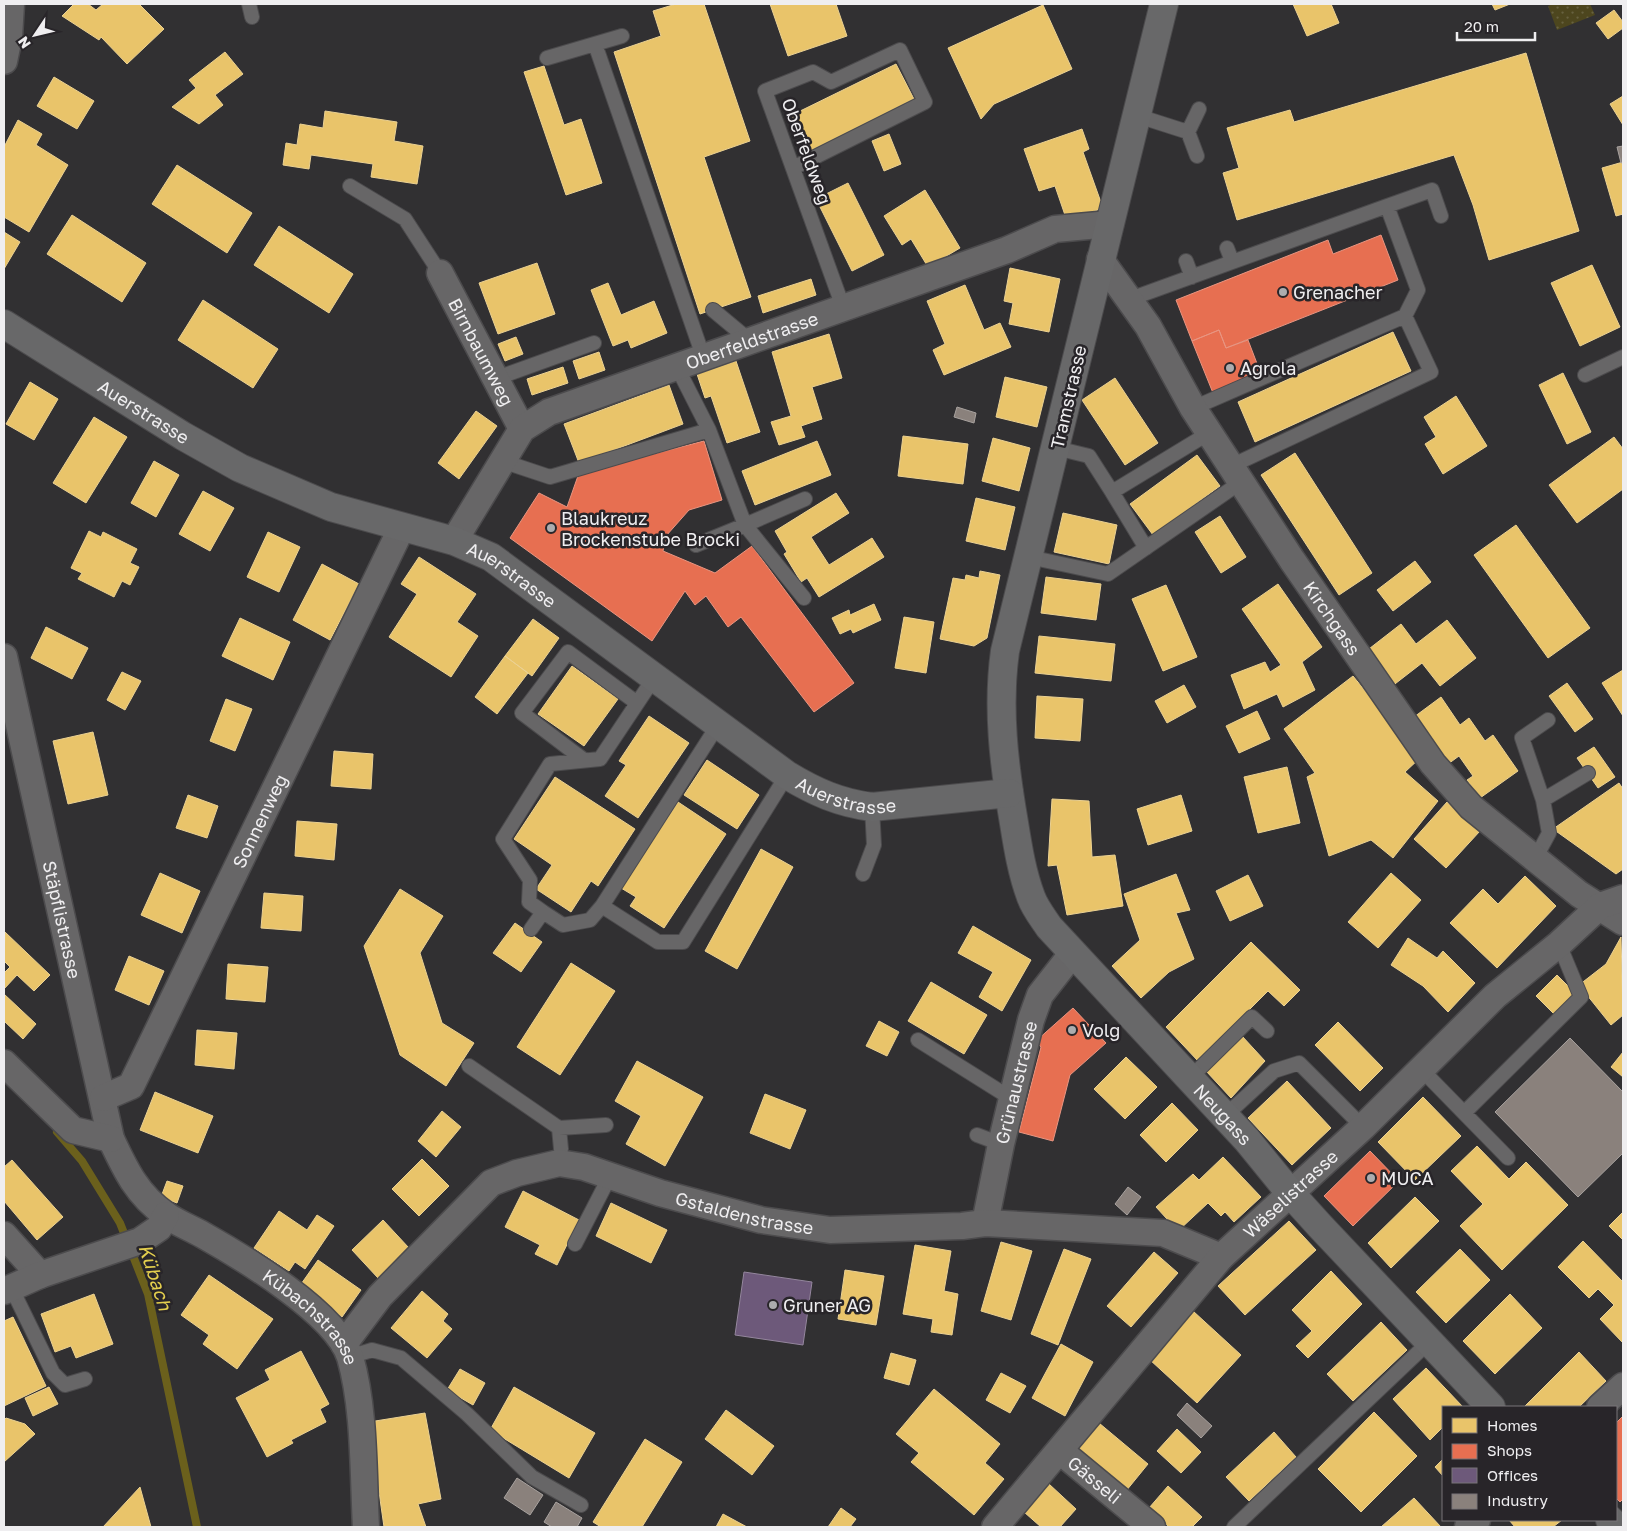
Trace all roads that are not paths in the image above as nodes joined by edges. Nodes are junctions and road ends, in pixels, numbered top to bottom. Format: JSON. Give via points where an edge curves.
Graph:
{"nodes":[{"id":1,"x":10,"y":4,"type":"edge"},
{"id":2,"x":1164,"y":4,"type":"edge"},
{"id":3,"x":622,"y":36,"type":"dead end"},
{"id":4,"x":595,"y":44,"type":"junction"},
{"id":5,"x":547,"y":58,"type":"dead end"},
{"id":6,"x":4,"y":61,"type":"edge"},
{"id":7,"x":1199,"y":109,"type":"dead end"},
{"id":8,"x":1138,"y":116,"type":"junction"},
{"id":9,"x":1188,"y":132,"type":"junction"},
{"id":10,"x":1197,"y":156,"type":"dead end"},
{"id":11,"x":793,"y":168,"type":"junction"},
{"id":12,"x":350,"y":186,"type":"dead end"},
{"id":13,"x":1387,"y":206,"type":"junction"},
{"id":14,"x":1440,"y":216,"type":"dead end"},
{"id":15,"x":1110,"y":224,"type":"junction"},
{"id":16,"x":1227,"y":248,"type":"dead end"},
{"id":17,"x":1100,"y":259,"type":"junction"},
{"id":18,"x":1186,"y":261,"type":"dead end"},
{"id":19,"x":1232,"y":261,"type":"junction"},
{"id":20,"x":440,"y":273,"type":"joint"},
{"id":21,"x":1192,"y":277,"type":"junction"},
{"id":22,"x":1130,"y":299,"type":"junction"},
{"id":23,"x":843,"y":307,"type":"junction"},
{"id":24,"x":712,"y":310,"type":"dead end"},
{"id":25,"x":1405,"y":316,"type":"junction"},
{"id":26,"x":4,"y":324,"type":"edge"},
{"id":27,"x":749,"y":340,"type":"junction"},
{"id":28,"x":594,"y":343,"type":"dead end"},
{"id":29,"x":703,"y":356,"type":"junction"},
{"id":30,"x":1623,"y":357,"type":"edge"},
{"id":31,"x":677,"y":366,"type":"junction"},
{"id":32,"x":1585,"y":375,"type":"dead end"},
{"id":33,"x":494,"y":379,"type":"junction"},
{"id":34,"x":1193,"y":408,"type":"junction"},
{"id":35,"x":522,"y":429,"type":"junction"},
{"id":36,"x":709,"y":430,"type":"junction"},
{"id":37,"x":1209,"y":433,"type":"junction"},
{"id":38,"x":1056,"y":448,"type":"junction"},
{"id":39,"x":502,"y":461,"type":"junction"},
{"id":40,"x":1236,"y":474,"type":"junction"},
{"id":41,"x":1112,"y":492,"type":"junction"},
{"id":42,"x":805,"y":499,"type":"dead end"},
{"id":43,"x":745,"y":525,"type":"junction"},
{"id":44,"x":402,"y":527,"type":"junction"},
{"id":45,"x":454,"y":541,"type":"junction"},
{"id":46,"x":696,"y":545,"type":"dead end"},
{"id":47,"x":1146,"y":548,"type":"junction"},
{"id":48,"x":1028,"y":557,"type":"junction"},
{"id":49,"x":804,"y":598,"type":"dead end"},
{"id":50,"x":4,"y":657,"type":"edge"},
{"id":51,"x":654,"y":678,"type":"junction"},
{"id":52,"x":637,"y":703,"type":"junction"},
{"id":53,"x":1548,"y":720,"type":"dead end"},
{"id":54,"x":718,"y":725,"type":"junction"},
{"id":55,"x":584,"y":760,"type":"junction"},
{"id":56,"x":1588,"y":773,"type":"dead end"},
{"id":57,"x":787,"y":775,"type":"junction"},
{"id":58,"x":1009,"y":793,"type":"junction"},
{"id":59,"x":1543,"y":800,"type":"junction"},
{"id":60,"x":872,"y":807,"type":"junction"},
{"id":61,"x":1535,"y":859,"type":"junction"},
{"id":62,"x":863,"y":874,"type":"dead end"},
{"id":63,"x":1611,"y":902,"type":"edge"},
{"id":64,"x":602,"y":906,"type":"junction"},
{"id":65,"x":543,"y":912,"type":"junction"},
{"id":66,"x":1623,"y":922,"type":"edge"},
{"id":67,"x":530,"y":929,"type":"dead end"},
{"id":68,"x":1559,"y":944,"type":"junction"},
{"id":69,"x":1072,"y":954,"type":"junction"},
{"id":70,"x":1267,"y":1031,"type":"dead end"},
{"id":71,"x":918,"y":1040,"type":"dead end"},
{"id":72,"x":4,"y":1063,"type":"edge"},
{"id":73,"x":469,"y":1066,"type":"dead end"},
{"id":74,"x":1422,"y":1070,"type":"junction"},
{"id":75,"x":1190,"y":1078,"type":"junction"},
{"id":76,"x":103,"y":1098,"type":"junction"},
{"id":77,"x":1012,"y":1099,"type":"junction"},
{"id":78,"x":1464,"y":1113,"type":"junction"},
{"id":79,"x":1225,"y":1116,"type":"junction"},
{"id":80,"x":606,"y":1125,"type":"dead end"},
{"id":81,"x":1363,"y":1127,"type":"junction"},
{"id":82,"x":559,"y":1128,"type":"junction"},
{"id":83,"x":977,"y":1135,"type":"dead end"},
{"id":84,"x":111,"y":1139,"type":"junction"},
{"id":85,"x":1001,"y":1144,"type":"junction"},
{"id":86,"x":561,"y":1149,"type":"dead end"},
{"id":87,"x":1508,"y":1158,"type":"dead end"},
{"id":88,"x":610,"y":1176,"type":"junction"},
{"id":89,"x":130,"y":1180,"type":"joint"},
{"id":90,"x":1291,"y":1194,"type":"junction"},
{"id":91,"x":166,"y":1215,"type":"junction"},
{"id":92,"x":985,"y":1224,"type":"junction"},
{"id":93,"x":4,"y":1235,"type":"edge"},
{"id":94,"x":575,"y":1244,"type":"dead end"},
{"id":95,"x":1221,"y":1257,"type":"junction"},
{"id":96,"x":40,"y":1275,"type":"junction"},
{"id":97,"x":8,"y":1289,"type":"edge"},
{"id":98,"x":1429,"y":1342,"type":"junction"},
{"id":99,"x":347,"y":1350,"type":"junction"},
{"id":100,"x":85,"y":1379,"type":"dead end"},
{"id":101,"x":1623,"y":1386,"type":"edge"},
{"id":102,"x":1491,"y":1406,"type":"edge"},
{"id":103,"x":1601,"y":1406,"type":"edge"},
{"id":104,"x":1060,"y":1451,"type":"junction"},
{"id":105,"x":581,"y":1505,"type":"dead end"},
{"id":106,"x":366,"y":1527,"type":"edge"},
{"id":107,"x":994,"y":1527,"type":"edge"},
{"id":108,"x":1152,"y":1527,"type":"edge"},
{"id":109,"x":1234,"y":1527,"type":"edge"}],
"edges":[{"from":1,"to":6,"type":"street"},
{"from":2,"to":8,"type":"main road","name":"Tramstrasse"},
{"from":3,"to":4,"type":"lane"},
{"from":4,"to":5,"type":"lane"},
{"from":4,"to":29,"type":"lane"},
{"from":7,"to":9,"type":"lane"},
{"from":8,"to":9,"type":"lane"},
{"from":8,"to":15,"type":"main road","name":"Tramstrasse"},
{"from":9,"to":10,"type":"lane"},
{"from":11,"to":11,"type":"lane","name":"Oberfeldweg","via":[[765,91],[813,72],[831,82],[900,50],[925,102]]},
{"from":11,"to":23,"type":"lane","name":"Oberfeldweg"},
{"from":12,"to":20,"type":"lane","via":[[405,219]]},
{"from":13,"to":14,"type":"lane","via":[[1432,190]]},
{"from":13,"to":19,"type":"lane"},
{"from":13,"to":25,"type":"lane","via":[[1418,290]]},
{"from":15,"to":17,"type":"main road","name":"Tramstrasse"},
{"from":15,"to":23,"type":"street","name":"Oberfeldstrasse","via":[[1055,229],[1007,250]]},
{"from":16,"to":19,"type":"lane"},
{"from":17,"to":22,"type":"street","name":"Kirchgass"},
{"from":17,"to":38,"type":"main road","name":"Tramstrasse"},
{"from":18,"to":21,"type":"lane"},
{"from":19,"to":21,"type":"lane"},
{"from":20,"to":33,"type":"street","name":"Birnbaumweg"},
{"from":21,"to":22,"type":"lane"},
{"from":22,"to":34,"type":"street","name":"Kirchgass"},
{"from":23,"to":27,"type":"street","name":"Oberfeldstrasse"},
{"from":24,"to":27,"type":"lane"},
{"from":25,"to":34,"type":"lane"},
{"from":25,"to":40,"type":"lane","via":[[1431,372]]},
{"from":26,"to":44,"type":"main road","name":"Auerstrasse","via":[[240,468],[331,507]]},
{"from":27,"to":29,"type":"street","name":"Oberfeldstrasse"},
{"from":28,"to":33,"type":"lane"},
{"from":29,"to":31,"type":"street","name":"Oberfeldstrasse"},
{"from":30,"to":32,"type":"lane"},
{"from":31,"to":35,"type":"street","name":"Oberfeldstrasse","via":[[549,412]]},
{"from":31,"to":36,"type":"lane"},
{"from":33,"to":35,"type":"street","name":"Birnbaumweg"},
{"from":34,"to":37,"type":"street","name":"Kirchgass"},
{"from":35,"to":39,"type":"street","name":"Oberfeldstrasse"},
{"from":36,"to":39,"type":"lane","via":[[550,477]]},
{"from":36,"to":43,"type":"lane"},
{"from":37,"to":40,"type":"street","name":"Kirchgass"},
{"from":37,"to":41,"type":"lane"},
{"from":38,"to":41,"type":"lane","via":[[1089,456]]},
{"from":38,"to":48,"type":"main road","name":"Tramstrasse"},
{"from":39,"to":45,"type":"street","name":"Oberfeldstrasse"},
{"from":40,"to":47,"type":"lane"},
{"from":40,"to":61,"type":"street","name":"Kirchgass","via":[[1347,643],[1433,764],[1471,807]]},
{"from":41,"to":47,"type":"lane"},
{"from":42,"to":43,"type":"lane"},
{"from":43,"to":46,"type":"lane"},
{"from":43,"to":49,"type":"lane"},
{"from":44,"to":45,"type":"main road","name":"Auerstrasse"},
{"from":44,"to":76,"type":"street","name":"Sonnenweg","via":[[131,1086]]},
{"from":45,"to":51,"type":"main road","name":"Auerstrasse","via":[[491,557]]},
{"from":47,"to":48,"type":"lane","via":[[1108,574]]},
{"from":48,"to":58,"type":"main road","name":"Tramstrasse","via":[[1005,651],[1000,686]]},
{"from":50,"to":76,"type":"street","name":"Stäpflistrasse"},
{"from":51,"to":52,"type":"lane"},
{"from":51,"to":54,"type":"main road","name":"Auerstrasse"},
{"from":52,"to":55,"type":"lane","via":[[600,759]]},
{"from":52,"to":55,"type":"lane","via":[[568,652],[522,713]]},
{"from":53,"to":59,"type":"lane","via":[[1522,738]]},
{"from":54,"to":57,"type":"main road","name":"Auerstrasse"},
{"from":54,"to":64,"type":"lane"},
{"from":55,"to":65,"type":"lane","via":[[550,764],[503,839],[530,880],[529,902]]},
{"from":56,"to":59,"type":"lane"},
{"from":57,"to":60,"type":"main road","name":"Auerstrasse","via":[[820,794]]},
{"from":57,"to":64,"type":"lane","via":[[683,942],[658,942]]},
{"from":58,"to":60,"type":"main road","name":"Auerstrasse"},
{"from":58,"to":69,"type":"main road","name":"Neugass","via":[[1020,861],[1032,898],[1049,927]]},
{"from":59,"to":61,"type":"lane","via":[[1549,833]]},
{"from":60,"to":62,"type":"lane","via":[[874,846]]},
{"from":61,"to":63,"type":"street","name":"Kirchgass","via":[[1578,894]]},
{"from":63,"to":66,"type":"street","name":"Kirchgass"},
{"from":63,"to":68,"type":"street","name":"Wäselistrasse"},
{"from":64,"to":65,"type":"lane","via":[[590,920],[563,925]]},
{"from":65,"to":67,"type":"lane"},
{"from":68,"to":74,"type":"street","name":"Wäselistrasse","via":[[1495,996]]},
{"from":68,"to":78,"type":"lane","via":[[1581,997]]},
{"from":69,"to":75,"type":"main road","name":"Neugass"},
{"from":69,"to":77,"type":"street","name":"Grünaustrasse","via":[[1040,995]]},
{"from":70,"to":75,"type":"lane","via":[[1252,1017]]},
{"from":71,"to":77,"type":"lane"},
{"from":72,"to":84,"type":"street","via":[[73,1130]]},
{"from":73,"to":82,"type":"lane"},
{"from":74,"to":78,"type":"lane"},
{"from":74,"to":81,"type":"street","name":"Wäselistrasse"},
{"from":75,"to":79,"type":"main road","name":"Neugass"},
{"from":76,"to":84,"type":"street","name":"Stäpflistrasse"},
{"from":77,"to":85,"type":"street","name":"Grünaustrasse"},
{"from":78,"to":87,"type":"lane"},
{"from":79,"to":81,"type":"lane","via":[[1274,1071],[1299,1063]]},
{"from":79,"to":90,"type":"main road","name":"Neugass"},
{"from":80,"to":82,"type":"lane"},
{"from":81,"to":90,"type":"street","name":"Wäselistrasse"},
{"from":82,"to":86,"type":"lane"},
{"from":83,"to":85,"type":"lane"},
{"from":84,"to":89,"type":"street","name":"Stäpflistrasse"},
{"from":85,"to":92,"type":"street","name":"Grünaustrasse"},
{"from":88,"to":92,"type":"street","name":"Gstaldenstrasse","via":[[746,1217],[830,1230]]},
{"from":88,"to":94,"type":"lane"},
{"from":88,"to":99,"type":"street","name":"Gstaldenstrasse","via":[[559,1163],[491,1183],[380,1296]]},
{"from":89,"to":91,"type":"street","name":"Kübachstrasse"},
{"from":90,"to":95,"type":"street","name":"Wäselistrasse"},
{"from":90,"to":98,"type":"main road","name":"Neugass"},
{"from":91,"to":96,"type":"street","via":[[159,1228],[130,1245]]},
{"from":91,"to":99,"type":"street","name":"Kübachstrasse","via":[[204,1235],[288,1289],[316,1312]]},
{"from":92,"to":95,"type":"street","name":"Gstaldenstrasse","via":[[1163,1233]]},
{"from":93,"to":96,"type":"street"},
{"from":95,"to":104,"type":"street","name":"Wäselistrasse"},
{"from":96,"to":97,"type":"street"},
{"from":97,"to":100,"type":"lane","via":[[53,1373],[65,1385]]},
{"from":98,"to":102,"type":"main road","name":"Neugass"},
{"from":98,"to":109,"type":"lane"},
{"from":99,"to":105,"type":"lane","via":[[372,1350],[401,1358],[467,1414],[532,1477]]},
{"from":99,"to":106,"type":"street","name":"Kübachstrasse","via":[[361,1436]]},
{"from":101,"to":103,"type":"street"},
{"from":104,"to":107,"type":"street","name":"Wäselistrasse"},
{"from":104,"to":108,"type":"street","name":"Gässeli"}]}
